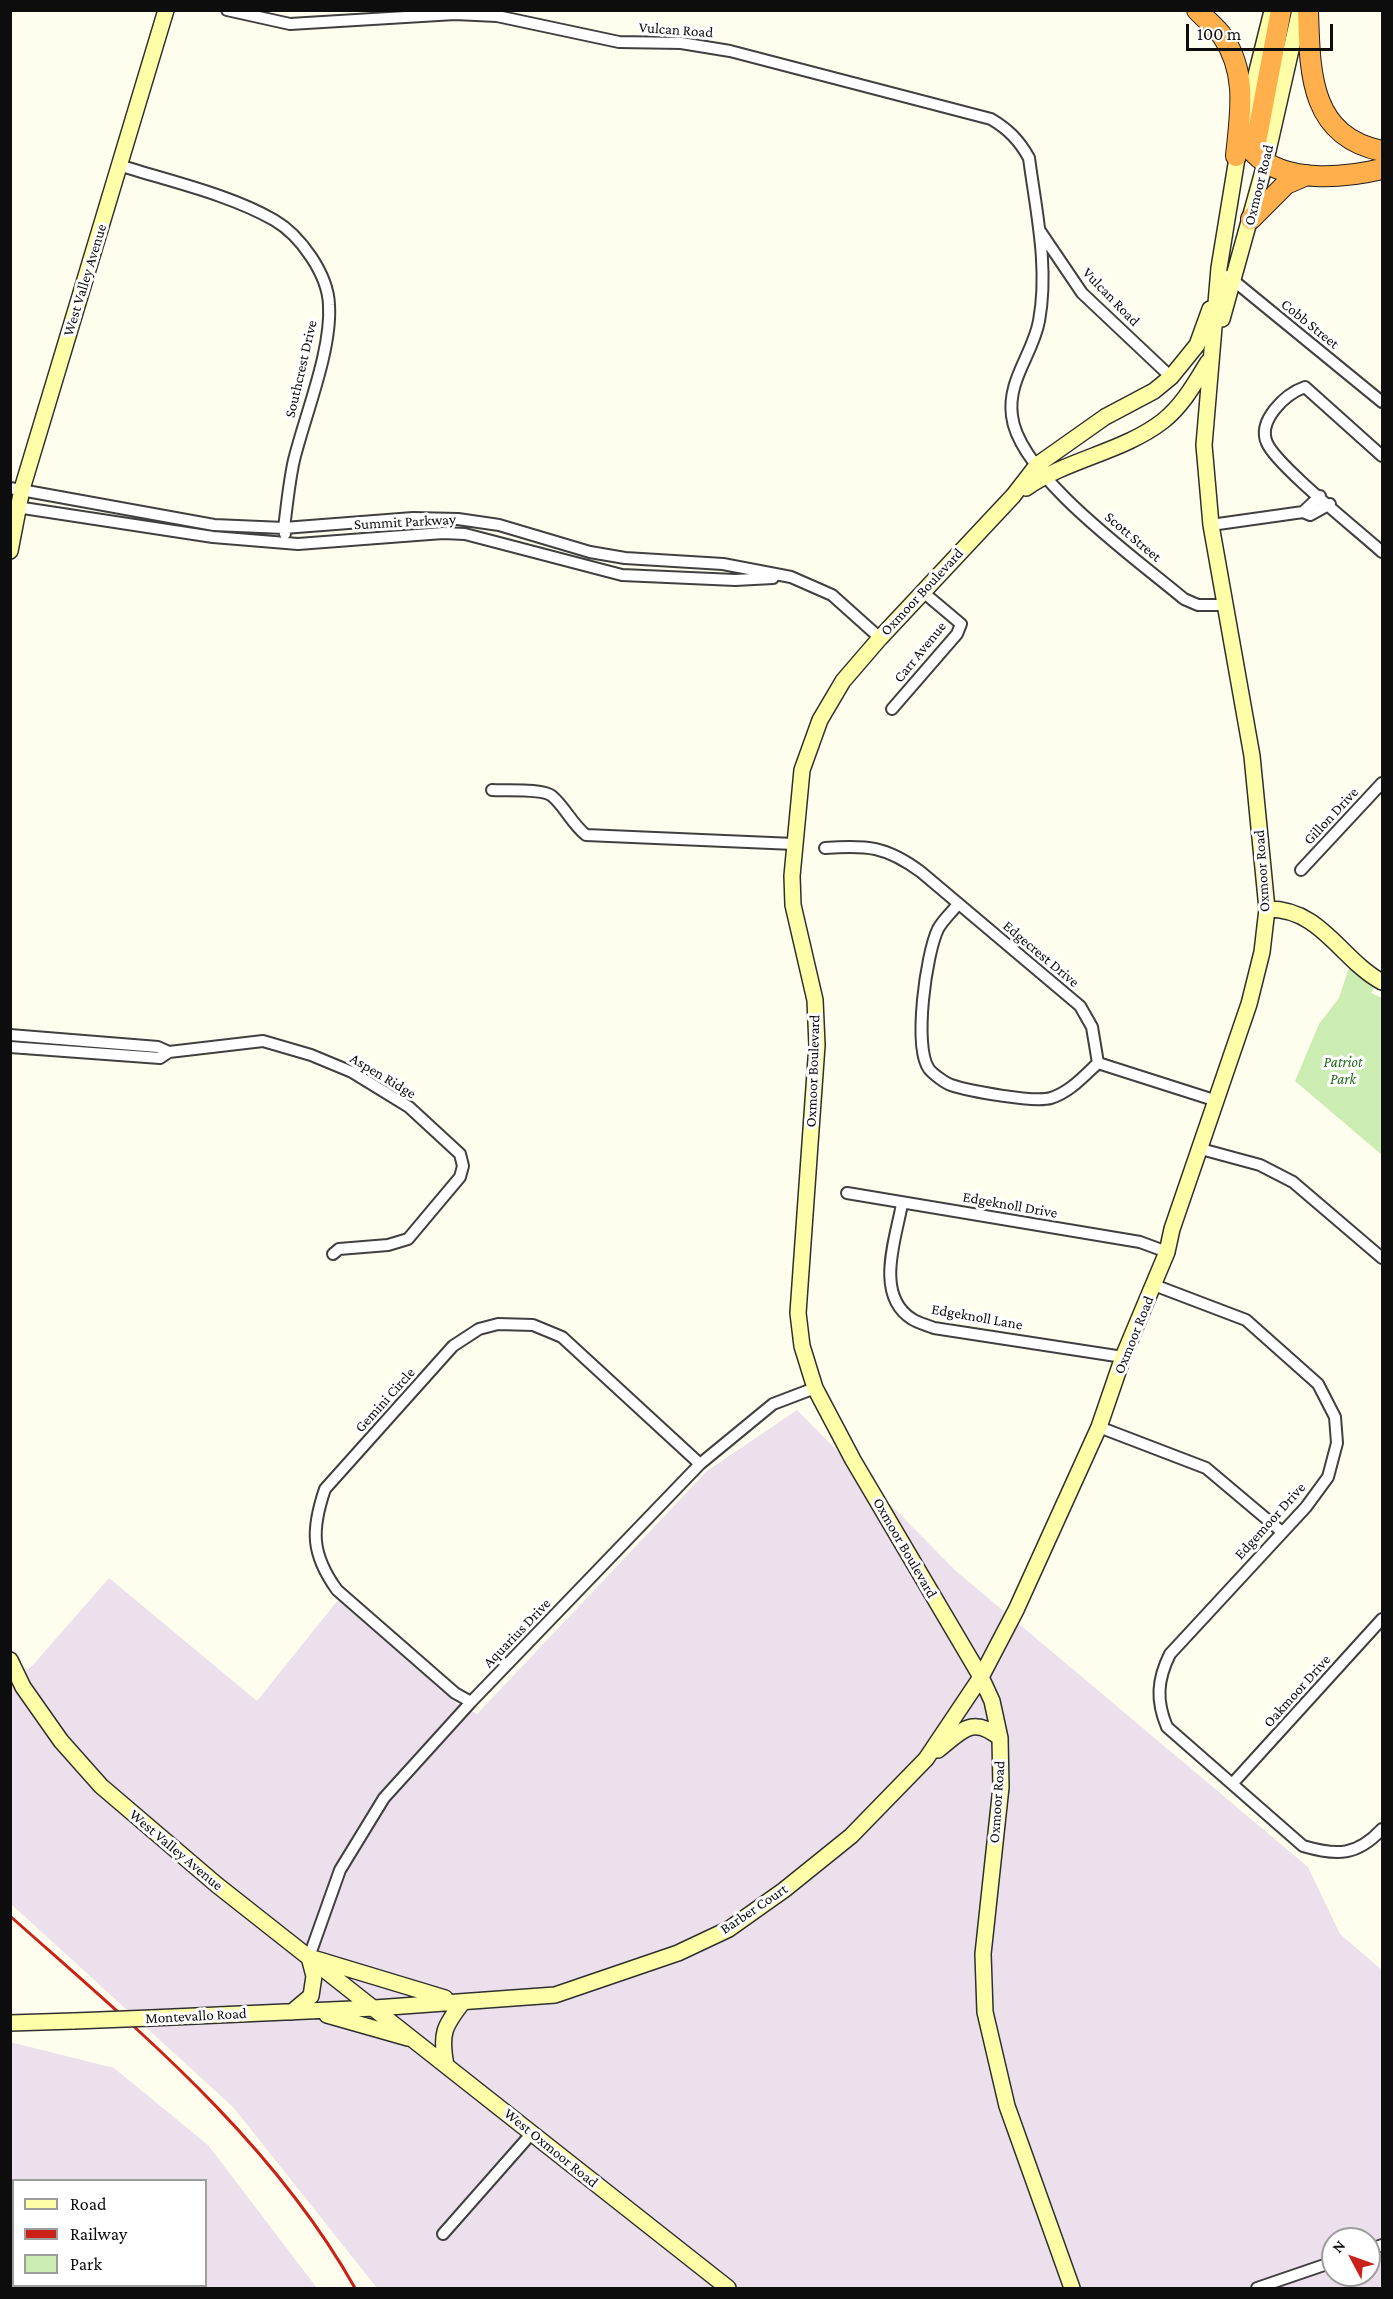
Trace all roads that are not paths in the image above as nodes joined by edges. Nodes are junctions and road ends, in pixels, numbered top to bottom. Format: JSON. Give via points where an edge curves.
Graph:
{"nodes":[{"id":1,"x":166,"y":10,"type":"edge"},
{"id":2,"x":227,"y":10,"type":"edge"},
{"id":3,"x":1197,"y":10,"type":"edge"},
{"id":4,"x":1272,"y":10,"type":"edge"},
{"id":5,"x":1281,"y":10,"type":"edge"},
{"id":6,"x":1300,"y":10,"type":"edge"},
{"id":7,"x":1308,"y":10,"type":"edge"},
{"id":8,"x":1383,"y":151,"type":"edge"},
{"id":9,"x":1236,"y":156,"type":"junction"},
{"id":10,"x":1265,"y":164,"type":"junction"},
{"id":11,"x":119,"y":165,"type":"junction"},
{"id":12,"x":1383,"y":169,"type":"edge"},
{"id":13,"x":1307,"y":175,"type":"junction"},
{"id":14,"x":1251,"y":219,"type":"junction"},
{"id":15,"x":1039,"y":229,"type":"junction"},
{"id":16,"x":1219,"y":268,"type":"junction"},
{"id":17,"x":1233,"y":281,"type":"junction"},
{"id":18,"x":1211,"y":357,"type":"junction"},
{"id":19,"x":1171,"y":377,"type":"junction"},
{"id":20,"x":1383,"y":402,"type":"edge"},
{"id":21,"x":1383,"y":456,"type":"edge"},
{"id":22,"x":1041,"y":470,"type":"junction"},
{"id":23,"x":16,"y":488,"type":"edge"},
{"id":24,"x":1320,"y":496,"type":"junction"},
{"id":25,"x":1330,"y":504,"type":"junction"},
{"id":26,"x":15,"y":506,"type":"edge"},
{"id":27,"x":1303,"y":512,"type":"junction"},
{"id":28,"x":1211,"y":525,"type":"junction"},
{"id":29,"x":284,"y":528,"type":"junction"},
{"id":30,"x":288,"y":542,"type":"junction"},
{"id":31,"x":10,"y":551,"type":"edge"},
{"id":32,"x":1383,"y":552,"type":"edge"},
{"id":33,"x":791,"y":577,"type":"junction"},
{"id":34,"x":923,"y":592,"type":"junction"},
{"id":35,"x":1223,"y":605,"type":"junction"},
{"id":36,"x":880,"y":638,"type":"junction"},
{"id":37,"x":892,"y":709,"type":"dead end"},
{"id":38,"x":1383,"y":783,"type":"edge"},
{"id":39,"x":492,"y":790,"type":"dead end"},
{"id":40,"x":794,"y":844,"type":"junction"},
{"id":41,"x":825,"y":848,"type":"dead end"},
{"id":42,"x":1301,"y":870,"type":"dead end"},
{"id":43,"x":958,"y":904,"type":"junction"},
{"id":44,"x":1267,"y":909,"type":"junction"},
{"id":45,"x":1383,"y":982,"type":"edge"},
{"id":46,"x":10,"y":1035,"type":"edge"},
{"id":47,"x":10,"y":1047,"type":"edge"},
{"id":48,"x":80,"y":1047,"type":"junction"},
{"id":49,"x":1098,"y":1063,"type":"junction"},
{"id":50,"x":1217,"y":1101,"type":"junction"},
{"id":51,"x":1201,"y":1149,"type":"junction"},
{"id":52,"x":846,"y":1193,"type":"dead end"},
{"id":53,"x":902,"y":1204,"type":"junction"},
{"id":54,"x":1167,"y":1252,"type":"junction"},
{"id":55,"x":333,"y":1254,"type":"dead end"},
{"id":56,"x":1383,"y":1258,"type":"edge"},
{"id":57,"x":1154,"y":1285,"type":"junction"},
{"id":58,"x":1123,"y":1357,"type":"junction"},
{"id":59,"x":815,"y":1388,"type":"junction"},
{"id":60,"x":1099,"y":1427,"type":"junction"},
{"id":61,"x":700,"y":1464,"type":"junction"},
{"id":62,"x":1281,"y":1532,"type":"junction"},
{"id":63,"x":1383,"y":1619,"type":"edge"},
{"id":64,"x":10,"y":1660,"type":"edge"},
{"id":65,"x":981,"y":1677,"type":"junction"},
{"id":66,"x":471,"y":1702,"type":"junction"},
{"id":67,"x":1000,"y":1737,"type":"junction"},
{"id":68,"x":926,"y":1759,"type":"junction"},
{"id":69,"x":1233,"y":1783,"type":"junction"},
{"id":70,"x":1383,"y":1829,"type":"edge"},
{"id":71,"x":309,"y":1957,"type":"junction"},
{"id":72,"x":463,"y":2002,"type":"junction"},
{"id":73,"x":375,"y":2008,"type":"junction"},
{"id":74,"x":312,"y":2011,"type":"junction"},
{"id":75,"x":292,"y":2012,"type":"junction"},
{"id":76,"x":13,"y":2023,"type":"edge"},
{"id":77,"x":413,"y":2039,"type":"junction"},
{"id":78,"x":446,"y":2065,"type":"junction"},
{"id":79,"x":532,"y":2133,"type":"junction"},
{"id":80,"x":443,"y":2234,"type":"dead end"},
{"id":81,"x":1321,"y":2266,"type":"edge"},
{"id":82,"x":728,"y":2289,"type":"edge"},
{"id":83,"x":1072,"y":2289,"type":"edge"},
{"id":84,"x":1257,"y":2289,"type":"edge"}],
"edges":[{"from":1,"to":11,"type":"main road","name":"West Valley Avenue"},
{"from":2,"to":15,"type":"street","name":"Vulcan Road","via":[[290,24],[455,14],[497,16],[619,42],[681,43],[730,51],[991,119],[1005,127],[1029,158]]},
{"from":3,"to":9,"type":"highway","via":[[1223,37],[1240,75]]},
{"from":4,"to":9,"type":"main road","name":"Oxmoor Road"},
{"from":5,"to":10,"type":"highway","via":[[1254,153]]},
{"from":6,"to":10,"type":"main road","name":"Oxmoor Road"},
{"from":7,"to":8,"type":"highway","via":[[1309,52],[1317,100],[1337,130],[1369,148]]},
{"from":9,"to":16,"type":"main road","name":"Oxmoor Road"},
{"from":10,"to":13,"type":"highway"},
{"from":10,"to":14,"type":"main road","name":"Oxmoor Road"},
{"from":11,"to":23,"type":"main road","name":"West Valley Avenue"},
{"from":11,"to":29,"type":"street","name":"Southcrest Drive","via":[[249,207],[275,220],[293,234],[323,278],[330,305],[325,345],[294,462]]},
{"from":12,"to":13,"type":"highway","via":[[1354,176]]},
{"from":13,"to":14,"type":"highway","via":[[1286,184]]},
{"from":14,"to":17,"type":"main road","name":"Oxmoor Road"},
{"from":15,"to":19,"type":"street","name":"Vulcan Road","via":[[1082,293]]},
{"from":15,"to":22,"type":"street","name":"Vulcan Road","via":[[1039,322],[1013,388],[1011,404],[1019,442]]},
{"from":16,"to":17,"type":"street","name":"Cobb Street"},
{"from":16,"to":18,"type":"main road","name":"Oxmoor Road"},
{"from":16,"to":19,"type":"main road","name":"Oxmoor Boulevard","via":[[1209,316],[1197,345]]},
{"from":17,"to":18,"type":"main road","name":"Oxmoor Road"},
{"from":17,"to":20,"type":"street","name":"Cobb Street"},
{"from":18,"to":22,"type":"main road","name":"Oxmoor Boulevard","via":[[1191,391],[1164,420],[1144,433]]},
{"from":18,"to":28,"type":"main road","name":"Oxmoor Road","via":[[1204,445]]},
{"from":19,"to":22,"type":"main road","name":"Oxmoor Boulevard","via":[[1154,392],[1105,417]]},
{"from":21,"to":24,"type":"street","via":[[1305,387],[1296,390],[1266,421],[1263,432],[1267,445]]},
{"from":22,"to":34,"type":"main road","name":"Oxmoor Boulevard"},
{"from":22,"to":35,"type":"street","name":"Scott Street","via":[[1072,505],[1184,599],[1198,605]]},
{"from":23,"to":26,"type":"main road","name":"West Valley Avenue"},
{"from":23,"to":29,"type":"street","name":"Summit Parkway","via":[[214,525]]},
{"from":24,"to":25,"type":"street"},
{"from":24,"to":27,"type":"street"},
{"from":25,"to":27,"type":"street","via":[[1310,515]]},
{"from":25,"to":32,"type":"street"},
{"from":26,"to":30,"type":"street","name":"Summit Parkway","via":[[213,537]]},
{"from":26,"to":31,"type":"main road","name":"West Valley Avenue"},
{"from":27,"to":28,"type":"street"},
{"from":28,"to":35,"type":"main road","name":"Oxmoor Road"},
{"from":29,"to":30,"type":"street"},
{"from":29,"to":33,"type":"street","name":"Summit Parkway","via":[[413,518],[458,519],[499,525],[590,552],[723,564]]},
{"from":30,"to":33,"type":"street","name":"Summit Parkway","via":[[465,534],[622,575],[735,580]]},
{"from":33,"to":36,"type":"street","name":"Summit Parkway","via":[[832,595]]},
{"from":34,"to":36,"type":"main road","name":"Oxmoor Boulevard"},
{"from":34,"to":37,"type":"street","name":"Carr Avenue","via":[[961,624],[957,634]]},
{"from":35,"to":44,"type":"main road","name":"Oxmoor Road","via":[[1252,756]]},
{"from":36,"to":40,"type":"main road","name":"Oxmoor Boulevard","via":[[843,681],[819,720],[802,770]]},
{"from":38,"to":42,"type":"street","name":"Gillon Drive"},
{"from":39,"to":40,"type":"street","via":[[552,796],[573,825],[586,835]]},
{"from":40,"to":59,"type":"main road","name":"Oxmoor Boulevard","via":[[793,905],[815,1000],[817,1045],[798,1312],[802,1346]]},
{"from":41,"to":43,"type":"street","name":"Edgecrest Drive","via":[[877,848],[894,854]]},
{"from":43,"to":49,"type":"street","name":"Edgecrest Drive","via":[[1080,1006],[1092,1028]]},
{"from":43,"to":49,"type":"street","via":[[939,928],[930,953],[921,1036],[929,1069],[949,1085],[1048,1099],[1066,1093]]},
{"from":44,"to":45,"type":"main road","via":[[1284,909],[1307,917]]},
{"from":44,"to":50,"type":"main road","name":"Oxmoor Road","via":[[1262,952]]},
{"from":46,"to":48,"type":"street","name":"Aspen Ridge"},
{"from":47,"to":48,"type":"street","name":"Aspen Ridge"},
{"from":48,"to":55,"type":"street","name":"Aspen Ridge","via":[[136,1051],[160,1058],[169,1052],[263,1041],[352,1072],[409,1107],[460,1154],[460,1177],[408,1239],[388,1245],[339,1249]]},
{"from":49,"to":50,"type":"street"},
{"from":50,"to":51,"type":"main road","name":"Oxmoor Road"},
{"from":51,"to":54,"type":"main road","name":"Oxmoor Road"},
{"from":51,"to":56,"type":"street","via":[[1260,1165],[1293,1182]]},
{"from":52,"to":53,"type":"street","name":"Edgeknoll Drive"},
{"from":53,"to":54,"type":"street","name":"Edgeknoll Drive","via":[[1140,1242]]},
{"from":53,"to":58,"type":"street","name":"Edgeknoll Lane","via":[[890,1271],[891,1290],[912,1319],[934,1328]]},
{"from":54,"to":57,"type":"main road","name":"Oxmoor Road"},
{"from":57,"to":58,"type":"main road","name":"Oxmoor Road"},
{"from":57,"to":62,"type":"street","name":"Edgemoor Drive","via":[[1246,1320],[1318,1384],[1335,1417],[1337,1443],[1328,1477]]},
{"from":58,"to":60,"type":"main road","name":"Oxmoor Road"},
{"from":59,"to":61,"type":"street","name":"Aquarius Drive","via":[[773,1404]]},
{"from":59,"to":65,"type":"main road","name":"Oxmoor Boulevard"},
{"from":60,"to":62,"type":"street","via":[[1206,1468]]},
{"from":60,"to":65,"type":"main road","name":"Oxmoor Road","via":[[1016,1610]]},
{"from":61,"to":66,"type":"street","name":"Aquarius Drive"},
{"from":61,"to":66,"type":"street","name":"Gemini Circle","via":[[562,1337],[533,1325],[498,1324],[479,1329],[453,1346],[326,1489],[315,1518],[315,1542],[324,1572],[337,1590],[455,1694]]},
{"from":62,"to":69,"type":"street","name":"Edgemoor Drive","via":[[1170,1654],[1158,1689],[1167,1727]]},
{"from":63,"to":69,"type":"street","name":"Oakmoor Drive"},
{"from":64,"to":71,"type":"main road","name":"West Valley Avenue","via":[[23,1687],[61,1741],[101,1786]]},
{"from":65,"to":67,"type":"main road","name":"Oxmoor Road","via":[[992,1701]]},
{"from":65,"to":68,"type":"main road","name":"Barber Court"},
{"from":66,"to":71,"type":"street","name":"Aquarius Drive","via":[[384,1798],[340,1870]]},
{"from":67,"to":68,"type":"main road","via":[[977,1725],[964,1729]]},
{"from":67,"to":83,"type":"main road","name":"Oxmoor Road","via":[[1001,1787],[983,1954],[985,2012],[1007,2106]]},
{"from":68,"to":72,"type":"main road","name":"Barber Court","via":[[851,1836],[729,1929],[678,1953],[555,1995]]},
{"from":69,"to":70,"type":"street","name":"Edgemoor Drive","via":[[1304,1846],[1326,1853],[1347,1852],[1368,1844]]},
{"from":71,"to":72,"type":"main road"},
{"from":71,"to":73,"type":"main road","name":"West Valley Avenue"},
{"from":71,"to":75,"type":"main road","via":[[314,1976],[311,1996]]},
{"from":72,"to":73,"type":"main road","name":"Barber Court"},
{"from":72,"to":78,"type":"main road","via":[[442,2034]]},
{"from":73,"to":74,"type":"main road","name":"Montevallo Road"},
{"from":73,"to":77,"type":"main road","name":"West Oxmoor Road"},
{"from":74,"to":75,"type":"main road","name":"Montevallo Road"},
{"from":74,"to":77,"type":"main road"},
{"from":75,"to":76,"type":"main road","name":"Montevallo Road","bridge":true},
{"from":77,"to":78,"type":"main road","name":"West Oxmoor Road"},
{"from":78,"to":79,"type":"main road","name":"West Oxmoor Road"},
{"from":79,"to":80,"type":"street"},
{"from":79,"to":82,"type":"main road","name":"West Oxmoor Road"},
{"from":81,"to":84,"type":"street"}]}
